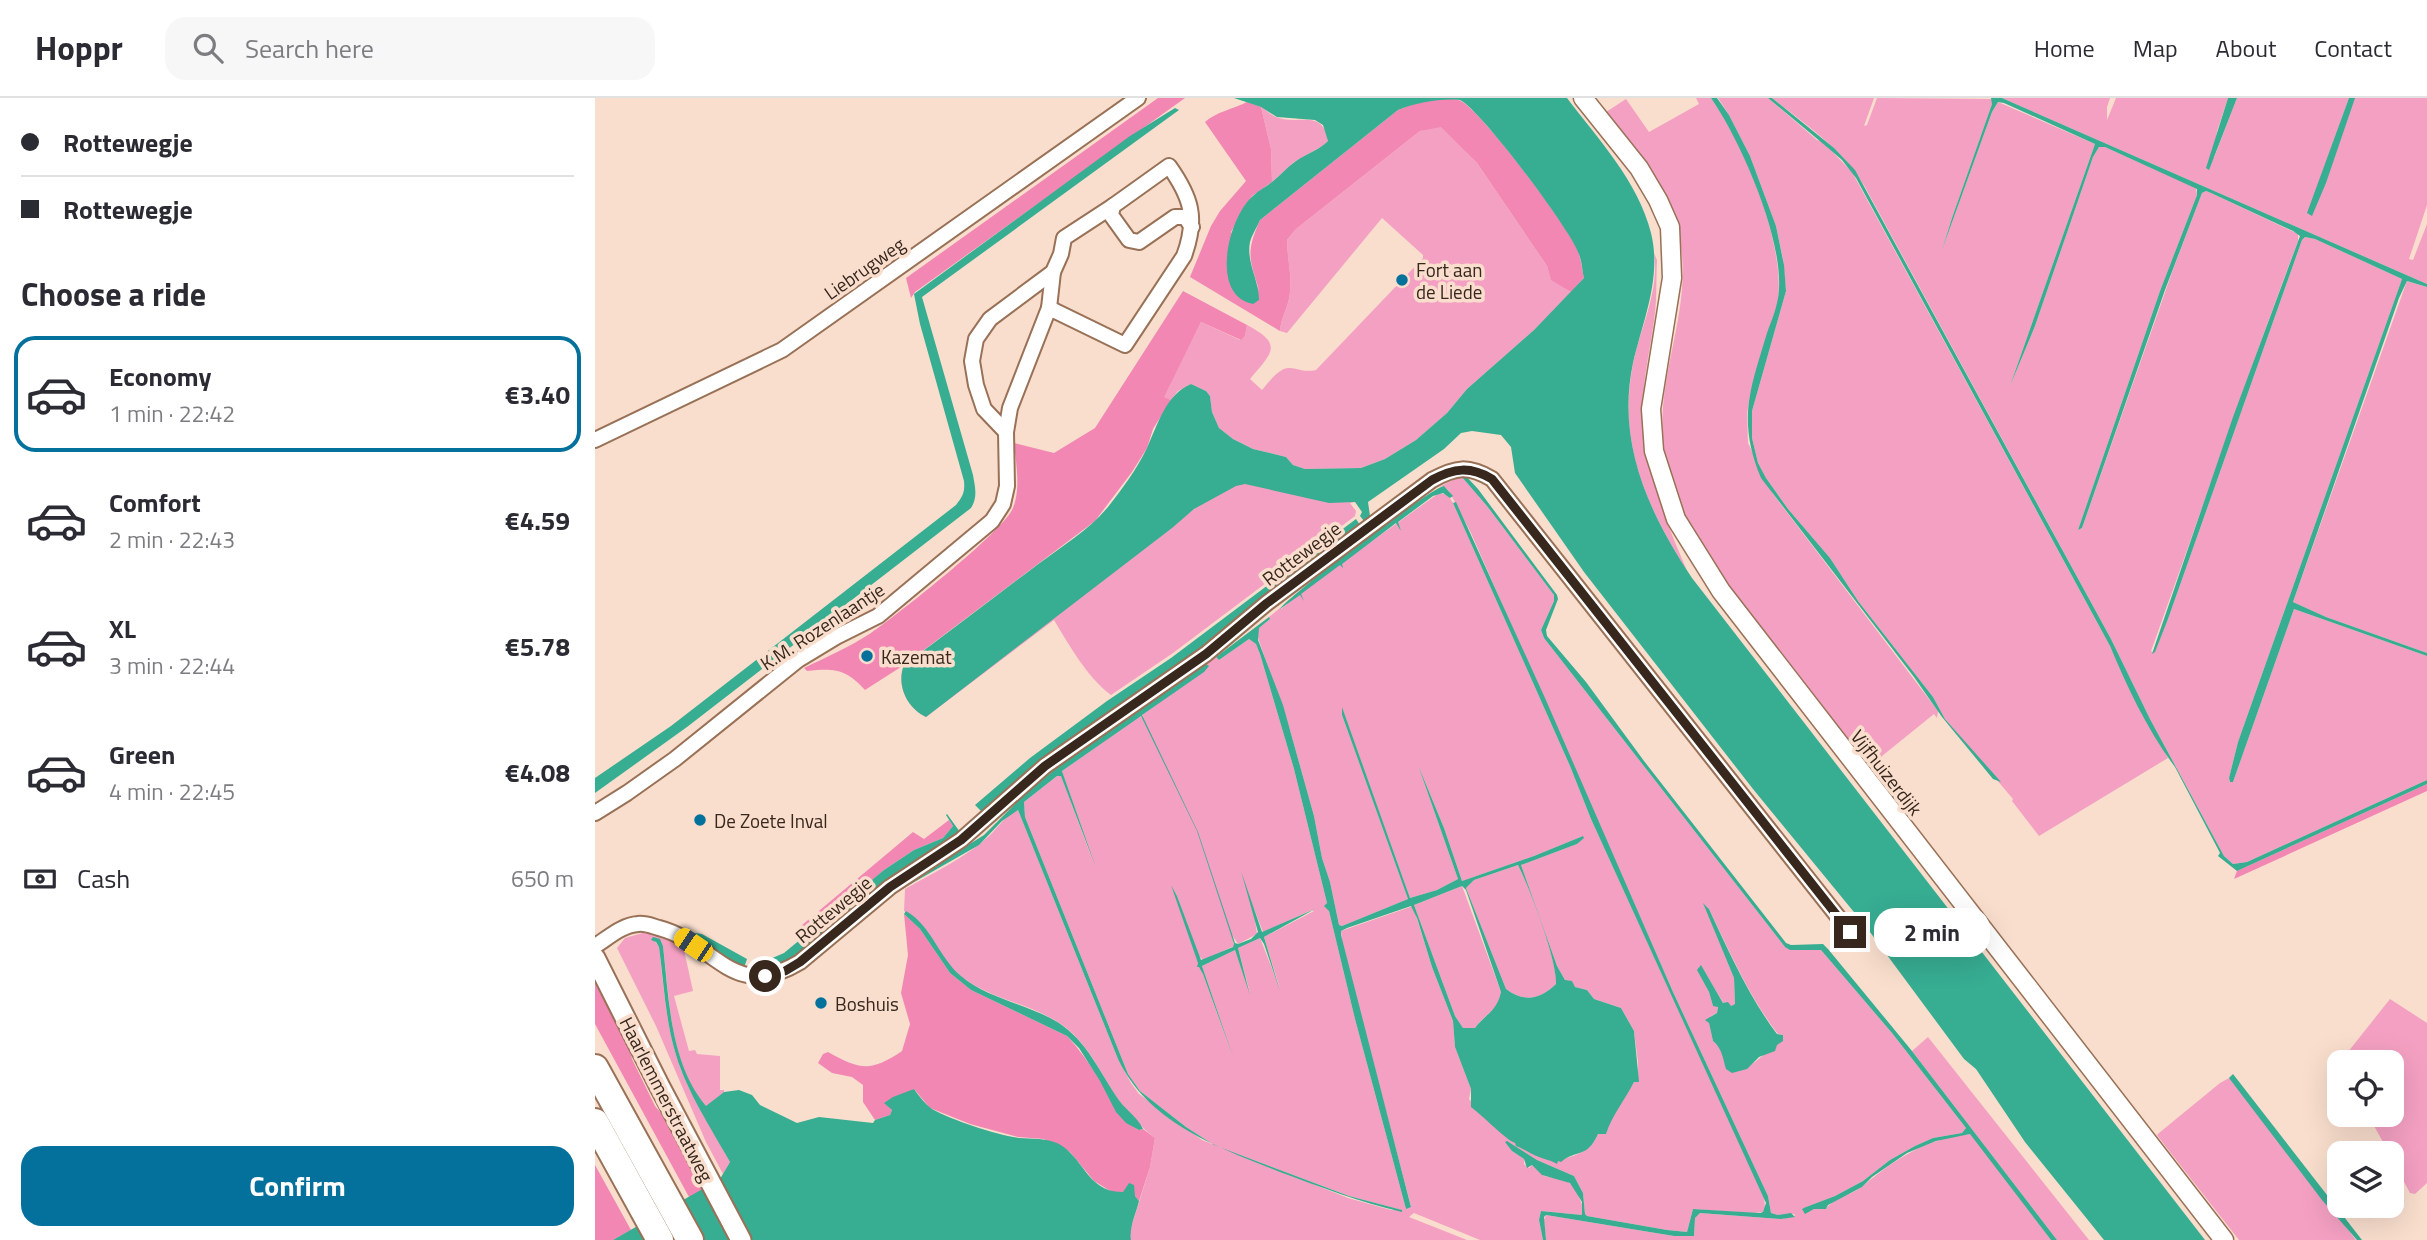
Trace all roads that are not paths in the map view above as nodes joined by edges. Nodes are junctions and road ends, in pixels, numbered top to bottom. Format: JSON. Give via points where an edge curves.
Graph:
{"nodes":[{"id":1,"x":1138,"y":98,"type":"edge"},
{"id":2,"x":1584,"y":98,"type":"edge"},
{"id":3,"x":1113,"y":206,"type":"junction"},
{"id":4,"x":1192,"y":227,"type":"junction"},
{"id":5,"x":1053,"y":272,"type":"junction"},
{"id":6,"x":1049,"y":308,"type":"junction"},
{"id":7,"x":1006,"y":432,"type":"junction"},
{"id":8,"x":595,"y":440,"type":"edge"},
{"id":9,"x":595,"y":813,"type":"edge"},
{"id":10,"x":1850,"y":932,"type":"dead end"},
{"id":11,"x":595,"y":946,"type":"edge"},
{"id":12,"x":595,"y":958,"type":"edge"},
{"id":13,"x":595,"y":1068,"type":"edge"},
{"id":14,"x":595,"y":1122,"type":"edge"},
{"id":15,"x":632,"y":1164,"type":"junction"},
{"id":16,"x":660,"y":1240,"type":"edge"},
{"id":17,"x":690,"y":1240,"type":"edge"},
{"id":18,"x":741,"y":1240,"type":"edge"},
{"id":19,"x":2224,"y":1240,"type":"edge"}],
"edges":[{"from":1,"to":8,"type":"street","name":"Liebrugweg","via":[[782,350]]},
{"from":2,"to":19,"type":"street","name":"Vijfhuizerdijk","via":[[1639,168],[1669,227],[1672,278],[1651,409],[1654,451],[1676,519],[1721,591]]},
{"from":3,"to":4,"type":"street","via":[[1111,215],[1129,240],[1139,242],[1175,217],[1185,217]]},
{"from":3,"to":4,"type":"street","name":"K.M. Rozenlaantje","via":[[1169,166],[1185,188]]},
{"from":3,"to":5,"type":"street","name":"K.M. Rozenlaantje","via":[[1064,238]]},
{"from":4,"to":6,"type":"street","name":"K.M. Rozenlaantje","via":[[1184,256],[1125,345]]},
{"from":5,"to":6,"type":"street","name":"K.M. Rozenlaantje"},
{"from":5,"to":7,"type":"street","via":[[991,319],[976,339],[972,361],[976,385],[984,409]]},
{"from":6,"to":7,"type":"street","name":"K.M. Rozenlaantje","via":[[1010,408]]},
{"from":7,"to":9,"type":"street","name":"K.M. Rozenlaantje","via":[[1007,486],[992,521],[877,617],[798,660],[675,759]]},
{"from":10,"to":11,"type":"street","name":"Rottewegje","via":[[1492,479],[1462,468],[1432,480],[1206,654],[1045,766],[961,840],[890,887],[785,971],[753,977],[733,972],[674,932],[640,923]]},
{"from":12,"to":18,"type":"main road","name":"Haarlemmerstraatweg"},
{"from":13,"to":15,"type":"highway"},
{"from":14,"to":15,"type":"highway"},
{"from":15,"to":16,"type":"highway"},
{"from":15,"to":17,"type":"highway"}]}
